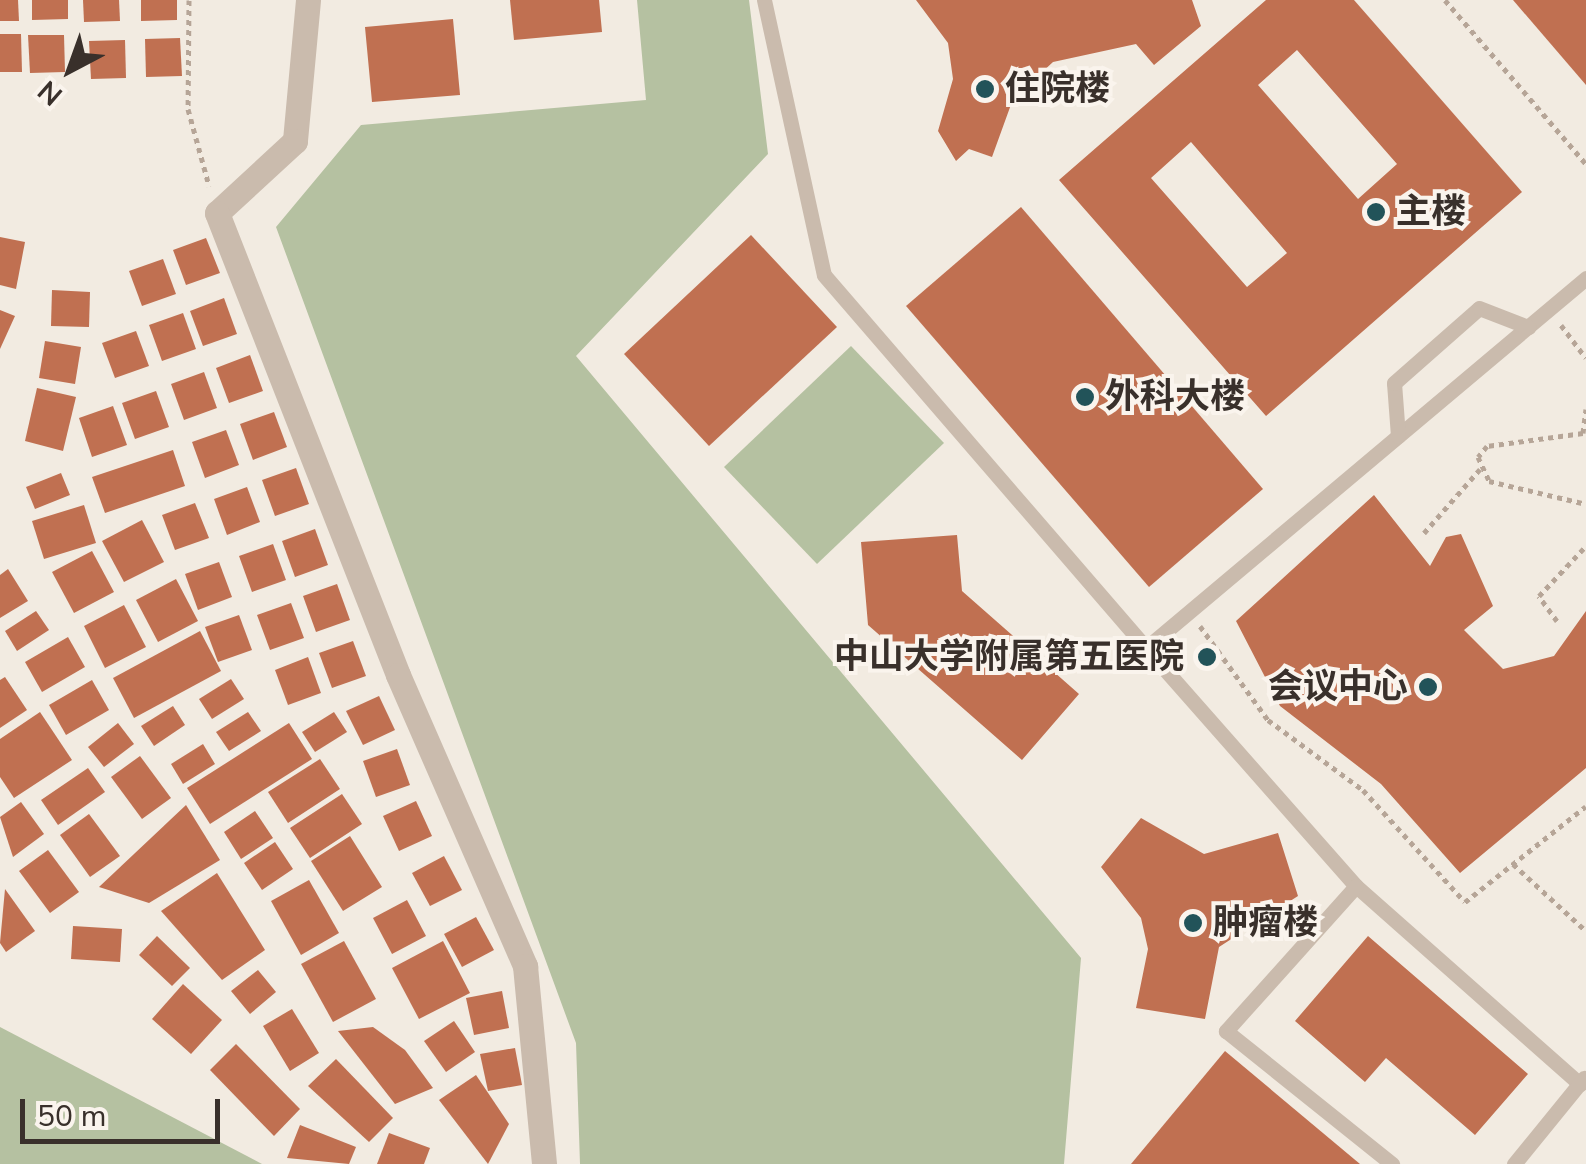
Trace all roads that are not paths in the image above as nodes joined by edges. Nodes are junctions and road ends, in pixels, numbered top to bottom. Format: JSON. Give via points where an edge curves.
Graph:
{"nodes":[{"id":1,"x":308,"y":0,"type":"edge"},
{"id":2,"x":764,"y":0,"type":"edge"},
{"id":3,"x":1586,"y":278,"type":"edge"},
{"id":4,"x":1528,"y":327,"type":"junction"},
{"id":5,"x":1398,"y":436,"type":"junction"},
{"id":6,"x":1146,"y":648,"type":"junction"},
{"id":7,"x":1356,"y":886,"type":"junction"},
{"id":8,"x":1583,"y":1080,"type":"edge"},
{"id":9,"x":544,"y":1164,"type":"edge"},
{"id":10,"x":1392,"y":1164,"type":"edge"},
{"id":11,"x":1514,"y":1164,"type":"edge"}],
"edges":[{"from":1,"to":9,"type":"street","via":[[295,141],[217,213],[398,675],[526,966]]},
{"from":2,"to":6,"type":"lane","via":[[824,275]]},
{"from":3,"to":4,"type":"lane"},
{"from":4,"to":5,"type":"lane"},
{"from":4,"to":5,"type":"lane","via":[[1479,308],[1394,383]]},
{"from":5,"to":6,"type":"lane"},
{"from":6,"to":7,"type":"lane"},
{"from":7,"to":8,"type":"lane"},
{"from":7,"to":10,"type":"lane","via":[[1226,1031]]},
{"from":8,"to":11,"type":"lane"}]}
